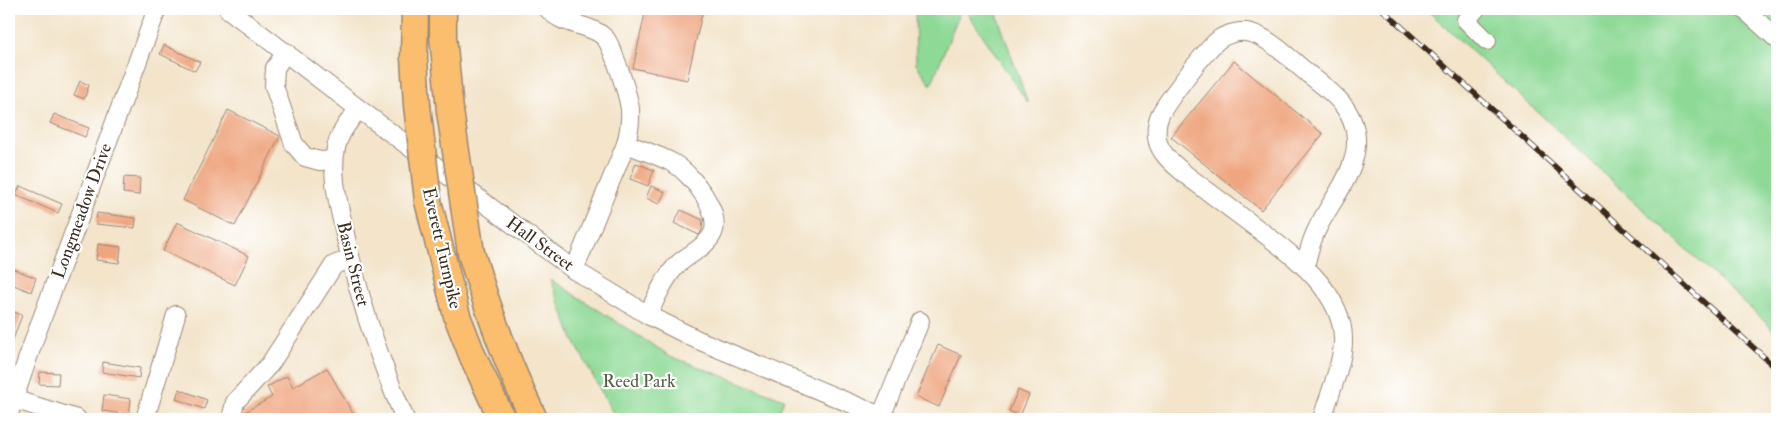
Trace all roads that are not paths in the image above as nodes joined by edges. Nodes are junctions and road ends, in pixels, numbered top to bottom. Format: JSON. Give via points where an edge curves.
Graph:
{"nodes":[{"id":1,"x":157,"y":9,"type":"edge"},
{"id":2,"x":228,"y":9,"type":"edge"},
{"id":3,"x":415,"y":9,"type":"edge"},
{"id":4,"x":443,"y":9,"type":"edge"},
{"id":5,"x":548,"y":9,"type":"edge"},
{"id":6,"x":1476,"y":9,"type":"edge"},
{"id":7,"x":1744,"y":9,"type":"edge"},
{"id":8,"x":1777,"y":39,"type":"edge"},
{"id":9,"x":1487,"y":41,"type":"dead end"},
{"id":10,"x":286,"y":52,"type":"junction"},
{"id":11,"x":359,"y":109,"type":"junction"},
{"id":12,"x":626,"y":144,"type":"junction"},
{"id":13,"x":334,"y":160,"type":"junction"},
{"id":14,"x":350,"y":259,"type":"junction"},
{"id":15,"x":1305,"y":267,"type":"junction"},
{"id":16,"x":574,"y":270,"type":"junction"},
{"id":17,"x":176,"y":315,"type":"dead end"},
{"id":18,"x":648,"y":315,"type":"junction"},
{"id":19,"x":920,"y":321,"type":"dead end"},
{"id":20,"x":11,"y":406,"type":"edge"},
{"id":21,"x":885,"y":418,"type":"edge"},
{"id":22,"x":77,"y":419,"type":"edge"},
{"id":23,"x":145,"y":419,"type":"edge"},
{"id":24,"x":231,"y":419,"type":"edge"},
{"id":25,"x":406,"y":419,"type":"edge"},
{"id":26,"x":502,"y":419,"type":"edge"},
{"id":27,"x":534,"y":419,"type":"edge"},
{"id":28,"x":1322,"y":419,"type":"edge"}],
"edges":[{"from":1,"to":20,"type":"street","name":"Longmeadow Drive"},
{"from":2,"to":10,"type":"street","name":"Hall Street"},
{"from":3,"to":26,"type":"highway","name":"Everett Turnpike","bridge":true,"via":[[417,105],[428,202],[457,316]]},
{"from":4,"to":27,"type":"highway","name":"Everett Turnpike","bridge":true,"via":[[450,111],[472,253],[487,304]]},
{"from":5,"to":12,"type":"street","via":[[563,20],[597,32],[605,39],[630,108],[631,124]]},
{"from":6,"to":9,"type":"street","via":[[1466,20]]},
{"from":7,"to":8,"type":"street"},
{"from":10,"to":11,"type":"street","name":"Hall Street"},
{"from":10,"to":13,"type":"street","via":[[275,68],[274,86],[294,144],[305,157]]},
{"from":11,"to":13,"type":"street","name":"Basin Street","via":[[339,137]]},
{"from":11,"to":16,"type":"street","name":"Hall Street"},
{"from":12,"to":16,"type":"street"},
{"from":12,"to":18,"type":"street","via":[[683,170],[711,207],[716,228],[711,237],[670,274]]},
{"from":13,"to":14,"type":"street","name":"Basin Street","via":[[339,208]]},
{"from":14,"to":24,"type":"street","via":[[334,265],[270,364],[236,402]]},
{"from":14,"to":25,"type":"street","name":"Basin Street","via":[[376,348]]},
{"from":15,"to":15,"type":"street","via":[[1186,175],[1171,162],[1157,139],[1158,122],[1166,104],[1221,37],[1245,31],[1256,34],[1332,92],[1350,114],[1355,154],[1350,171],[1317,228]]},
{"from":15,"to":28,"type":"street","via":[[1333,302],[1342,323],[1343,343]]},
{"from":16,"to":18,"type":"street","name":"Hall Street"},
{"from":17,"to":23,"type":"street"},
{"from":18,"to":21,"type":"street","name":"Hall Street","via":[[728,353]]},
{"from":19,"to":21,"type":"street"},
{"from":20,"to":22,"type":"street"}]}
